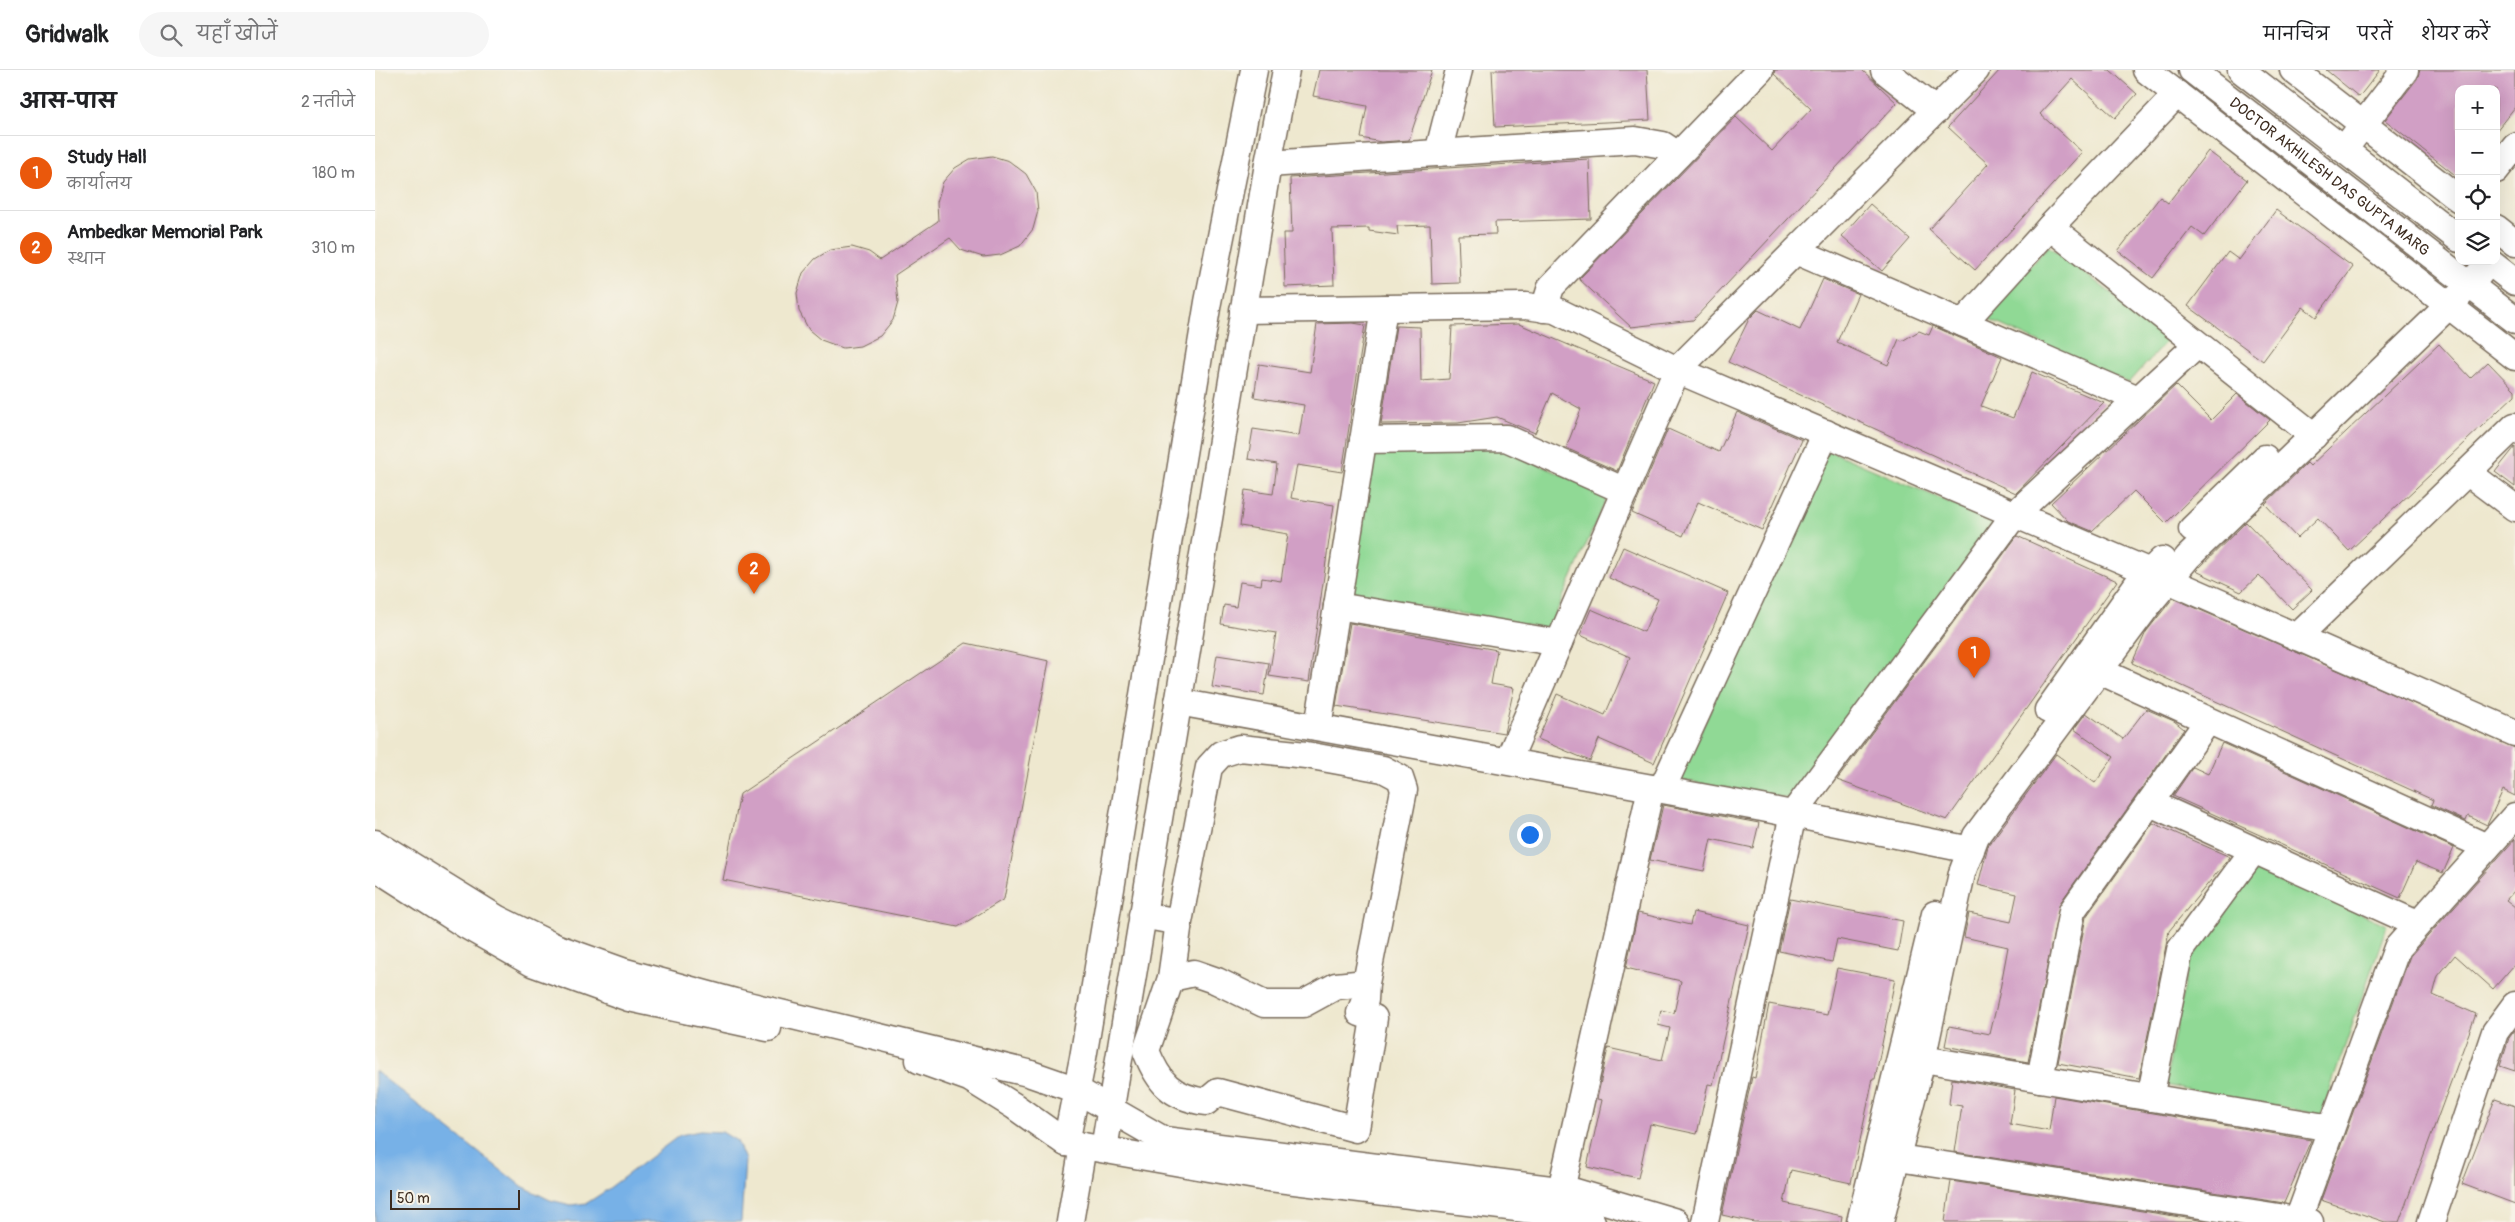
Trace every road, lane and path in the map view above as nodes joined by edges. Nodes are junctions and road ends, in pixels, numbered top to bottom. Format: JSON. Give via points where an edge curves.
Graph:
{"nodes":[{"id":1,"x":1254,"y":70,"type":"edge"},
{"id":2,"x":1286,"y":70,"type":"edge"},
{"id":3,"x":1459,"y":70,"type":"edge"},
{"id":4,"x":1761,"y":70,"type":"edge"},
{"id":5,"x":1884,"y":70,"type":"edge"},
{"id":6,"x":1977,"y":70,"type":"edge"},
{"id":7,"x":2146,"y":70,"type":"edge"},
{"id":8,"x":2192,"y":70,"type":"edge"},
{"id":9,"x":2241,"y":70,"type":"edge"},
{"id":10,"x":2293,"y":70,"type":"edge"},
{"id":11,"x":2405,"y":70,"type":"edge"},
{"id":12,"x":2177,"y":94,"type":"junction"},
{"id":13,"x":1936,"y":111,"type":"junction"},
{"id":14,"x":2363,"y":125,"type":"junction"},
{"id":15,"x":2515,"y":146,"type":"edge"},
{"id":16,"x":2344,"y":149,"type":"junction"},
{"id":17,"x":1438,"y":153,"type":"junction"},
{"id":18,"x":1679,"y":155,"type":"junction"},
{"id":19,"x":1268,"y":164,"type":"junction"},
{"id":20,"x":2500,"y":165,"type":"edge"},
{"id":21,"x":2455,"y":196,"type":"edge"},
{"id":22,"x":2050,"y":227,"type":"junction"},
{"id":23,"x":2455,"y":229,"type":"edge"},
{"id":24,"x":2500,"y":231,"type":"edge"},
{"id":25,"x":2515,"y":243,"type":"edge"},
{"id":26,"x":1796,"y":251,"type":"junction"},
{"id":27,"x":2474,"y":269,"type":"edge"},
{"id":28,"x":2515,"y":282,"type":"edge"},
{"id":29,"x":2442,"y":300,"type":"junction"},
{"id":30,"x":1384,"y":308,"type":"junction"},
{"id":31,"x":1544,"y":309,"type":"junction"},
{"id":32,"x":1243,"y":310,"type":"junction"},
{"id":33,"x":2515,"y":320,"type":"edge"},
{"id":34,"x":1963,"y":323,"type":"junction"},
{"id":35,"x":2197,"y":345,"type":"junction"},
{"id":36,"x":2515,"y":357,"type":"edge"},
{"id":37,"x":1677,"y":370,"type":"junction"},
{"id":38,"x":2138,"y":399,"type":"junction"},
{"id":39,"x":2515,"y":426,"type":"edge"},
{"id":40,"x":2307,"y":430,"type":"junction"},
{"id":41,"x":1826,"y":434,"type":"junction"},
{"id":42,"x":1363,"y":440,"type":"junction"},
{"id":43,"x":2467,"y":472,"type":"junction"},
{"id":44,"x":1625,"y":491,"type":"junction"},
{"id":45,"x":2515,"y":508,"type":"edge"},
{"id":46,"x":2015,"y":514,"type":"junction"},
{"id":47,"x":2160,"y":576,"type":"junction"},
{"id":48,"x":1337,"y":606,"type":"junction"},
{"id":49,"x":2297,"y":637,"type":"junction"},
{"id":50,"x":1559,"y":643,"type":"junction"},
{"id":51,"x":2090,"y":667,"type":"junction"},
{"id":52,"x":1178,"y":702,"type":"junction"},
{"id":53,"x":2208,"y":722,"type":"junction"},
{"id":54,"x":1318,"y":727,"type":"junction"},
{"id":55,"x":2515,"y":734,"type":"edge"},
{"id":56,"x":1508,"y":762,"type":"junction"},
{"id":57,"x":1656,"y":788,"type":"junction"},
{"id":58,"x":2150,"y":803,"type":"junction"},
{"id":59,"x":1793,"y":814,"type":"junction"},
{"id":60,"x":2515,"y":816,"type":"edge"},
{"id":61,"x":375,"y":843,"type":"edge"},
{"id":62,"x":2487,"y":847,"type":"junction"},
{"id":63,"x":1963,"y":848,"type":"junction"},
{"id":64,"x":2254,"y":850,"type":"junction"},
{"id":65,"x":375,"y":867,"type":"edge"},
{"id":66,"x":1141,"y":915,"type":"junction"},
{"id":67,"x":1179,"y":922,"type":"junction"},
{"id":68,"x":2417,"y":924,"type":"junction"},
{"id":69,"x":1171,"y":978,"type":"junction"},
{"id":70,"x":1366,"y":983,"type":"junction"},
{"id":71,"x":2515,"y":1005,"type":"edge"},
{"id":72,"x":1911,"y":1057,"type":"junction"},
{"id":73,"x":2039,"y":1080,"type":"junction"},
{"id":74,"x":1077,"y":1090,"type":"junction"},
{"id":75,"x":2150,"y":1098,"type":"junction"},
{"id":76,"x":1111,"y":1110,"type":"junction"},
{"id":77,"x":2331,"y":1128,"type":"junction"},
{"id":78,"x":1084,"y":1146,"type":"junction"},
{"id":79,"x":1887,"y":1156,"type":"junction"},
{"id":80,"x":1561,"y":1190,"type":"junction"},
{"id":81,"x":2304,"y":1221,"type":"edge"},
{"id":82,"x":1070,"y":1222,"type":"edge"},
{"id":83,"x":1592,"y":1222,"type":"edge"},
{"id":84,"x":1676,"y":1222,"type":"edge"},
{"id":85,"x":1705,"y":1222,"type":"edge"},
{"id":86,"x":1860,"y":1222,"type":"edge"},
{"id":87,"x":1880,"y":1222,"type":"edge"},
{"id":88,"x":2431,"y":1222,"type":"edge"}],
"edges":[{"from":1,"to":74,"type":"street","via":[[1208,302]]},
{"from":2,"to":19,"type":"street"},
{"from":3,"to":17,"type":"street"},
{"from":4,"to":18,"type":"street"},
{"from":5,"to":13,"type":"street"},
{"from":6,"to":13,"type":"street"},
{"from":7,"to":12,"type":"street"},
{"from":8,"to":27,"type":"street","name":"DOCTOR AKHILESH DAS GUPTA MARG"},
{"from":9,"to":16,"type":"street","name":"DOCTOR AKHILESH DAS GUPTA MARG"},
{"from":10,"to":14,"type":"street"},
{"from":11,"to":14,"type":"street"},
{"from":12,"to":22,"type":"street"},
{"from":12,"to":29,"type":"street"},
{"from":13,"to":26,"type":"street"},
{"from":14,"to":16,"type":"street"},
{"from":14,"to":21,"type":"street"},
{"from":15,"to":20,"type":"street"},
{"from":16,"to":23,"type":"street","name":"DOCTOR AKHILESH DAS GUPTA MARG"},
{"from":17,"to":18,"type":"street","via":[[1635,140],[1663,145]]},
{"from":17,"to":19,"type":"street"},
{"from":18,"to":31,"type":"street","via":[[1551,287]]},
{"from":19,"to":32,"type":"street"},
{"from":22,"to":34,"type":"street"},
{"from":22,"to":35,"type":"street"},
{"from":24,"to":25,"type":"street"},
{"from":26,"to":34,"type":"street"},
{"from":26,"to":37,"type":"street"},
{"from":27,"to":28,"type":"street","name":"DOCTOR AKHILESH DAS GUPTA MARG"},
{"from":27,"to":29,"type":"street"},
{"from":27,"to":33,"type":"street","name":"DOCTOR AKHILESH DAS GUPTA MARG"},
{"from":29,"to":36,"type":"street"},
{"from":29,"to":40,"type":"street"},
{"from":30,"to":31,"type":"street","via":[[1526,306]]},
{"from":30,"to":32,"type":"street"},
{"from":30,"to":42,"type":"street"},
{"from":31,"to":37,"type":"street","via":[[1555,310]]},
{"from":32,"to":52,"type":"street"},
{"from":34,"to":38,"type":"street"},
{"from":35,"to":38,"type":"street"},
{"from":35,"to":40,"type":"street"},
{"from":37,"to":41,"type":"street"},
{"from":37,"to":44,"type":"street"},
{"from":38,"to":46,"type":"street"},
{"from":39,"to":43,"type":"street"},
{"from":40,"to":47,"type":"street","via":[[2188,557]]},
{"from":41,"to":46,"type":"street"},
{"from":41,"to":57,"type":"street"},
{"from":42,"to":44,"type":"street","via":[[1506,438]]},
{"from":42,"to":48,"type":"street"},
{"from":43,"to":45,"type":"street"},
{"from":43,"to":49,"type":"street"},
{"from":44,"to":50,"type":"street"},
{"from":46,"to":47,"type":"street"},
{"from":46,"to":59,"type":"street"},
{"from":47,"to":49,"type":"street"},
{"from":47,"to":51,"type":"street"},
{"from":48,"to":50,"type":"street"},
{"from":48,"to":54,"type":"street"},
{"from":49,"to":55,"type":"street"},
{"from":50,"to":56,"type":"street"},
{"from":51,"to":53,"type":"street"},
{"from":51,"to":63,"type":"street","via":[[1976,836]]},
{"from":52,"to":54,"type":"street"},
{"from":52,"to":66,"type":"street"},
{"from":53,"to":58,"type":"street"},
{"from":53,"to":62,"type":"street"},
{"from":54,"to":56,"type":"street"},
{"from":56,"to":57,"type":"street"},
{"from":57,"to":59,"type":"street"},
{"from":57,"to":80,"type":"street"},
{"from":58,"to":64,"type":"street"},
{"from":58,"to":73,"type":"street","via":[[2072,911]]},
{"from":59,"to":63,"type":"street"},
{"from":59,"to":85,"type":"street"},
{"from":60,"to":62,"type":"street"},
{"from":61,"to":74,"type":"street","via":[[498,919],[555,947],[622,971],[735,1002],[979,1060]]},
{"from":62,"to":68,"type":"street"},
{"from":63,"to":72,"type":"street","via":[[1962,872]]},
{"from":64,"to":68,"type":"street"},
{"from":64,"to":75,"type":"street","via":[[2180,950]]},
{"from":65,"to":78,"type":"street","via":[[467,926],[532,962],[629,998],[918,1060],[969,1078]]},
{"from":66,"to":67,"type":"street"},
{"from":66,"to":76,"type":"street"},
{"from":67,"to":69,"type":"street"},
{"from":67,"to":70,"type":"street","via":[[1209,767],[1221,754],[1239,748],[1305,755],[1383,769],[1400,778],[1404,790]]},
{"from":68,"to":77,"type":"street","via":[[2397,948]]},
{"from":69,"to":70,"type":"street","via":[[1194,973],[1263,1004],[1303,1004],[1337,986]]},
{"from":69,"to":70,"type":"street","via":[[1146,1051],[1152,1068],[1170,1091],[1187,1099],[1206,1102],[1219,1092],[1356,1129],[1374,1018],[1359,1013],[1365,1000]]},
{"from":71,"to":88,"type":"street","via":[[2495,1032]]},
{"from":72,"to":73,"type":"street"},
{"from":72,"to":79,"type":"street"},
{"from":73,"to":75,"type":"street"},
{"from":74,"to":76,"type":"street"},
{"from":74,"to":78,"type":"street"},
{"from":75,"to":77,"type":"street"},
{"from":76,"to":78,"type":"street"},
{"from":76,"to":80,"type":"street","via":[[1164,1140]]},
{"from":77,"to":81,"type":"street"},
{"from":78,"to":82,"type":"street"},
{"from":78,"to":83,"type":"street","via":[[1261,1177],[1567,1214]]},
{"from":79,"to":81,"type":"street"},
{"from":79,"to":86,"type":"street"},
{"from":79,"to":87,"type":"street"},
{"from":80,"to":84,"type":"street"}]}
